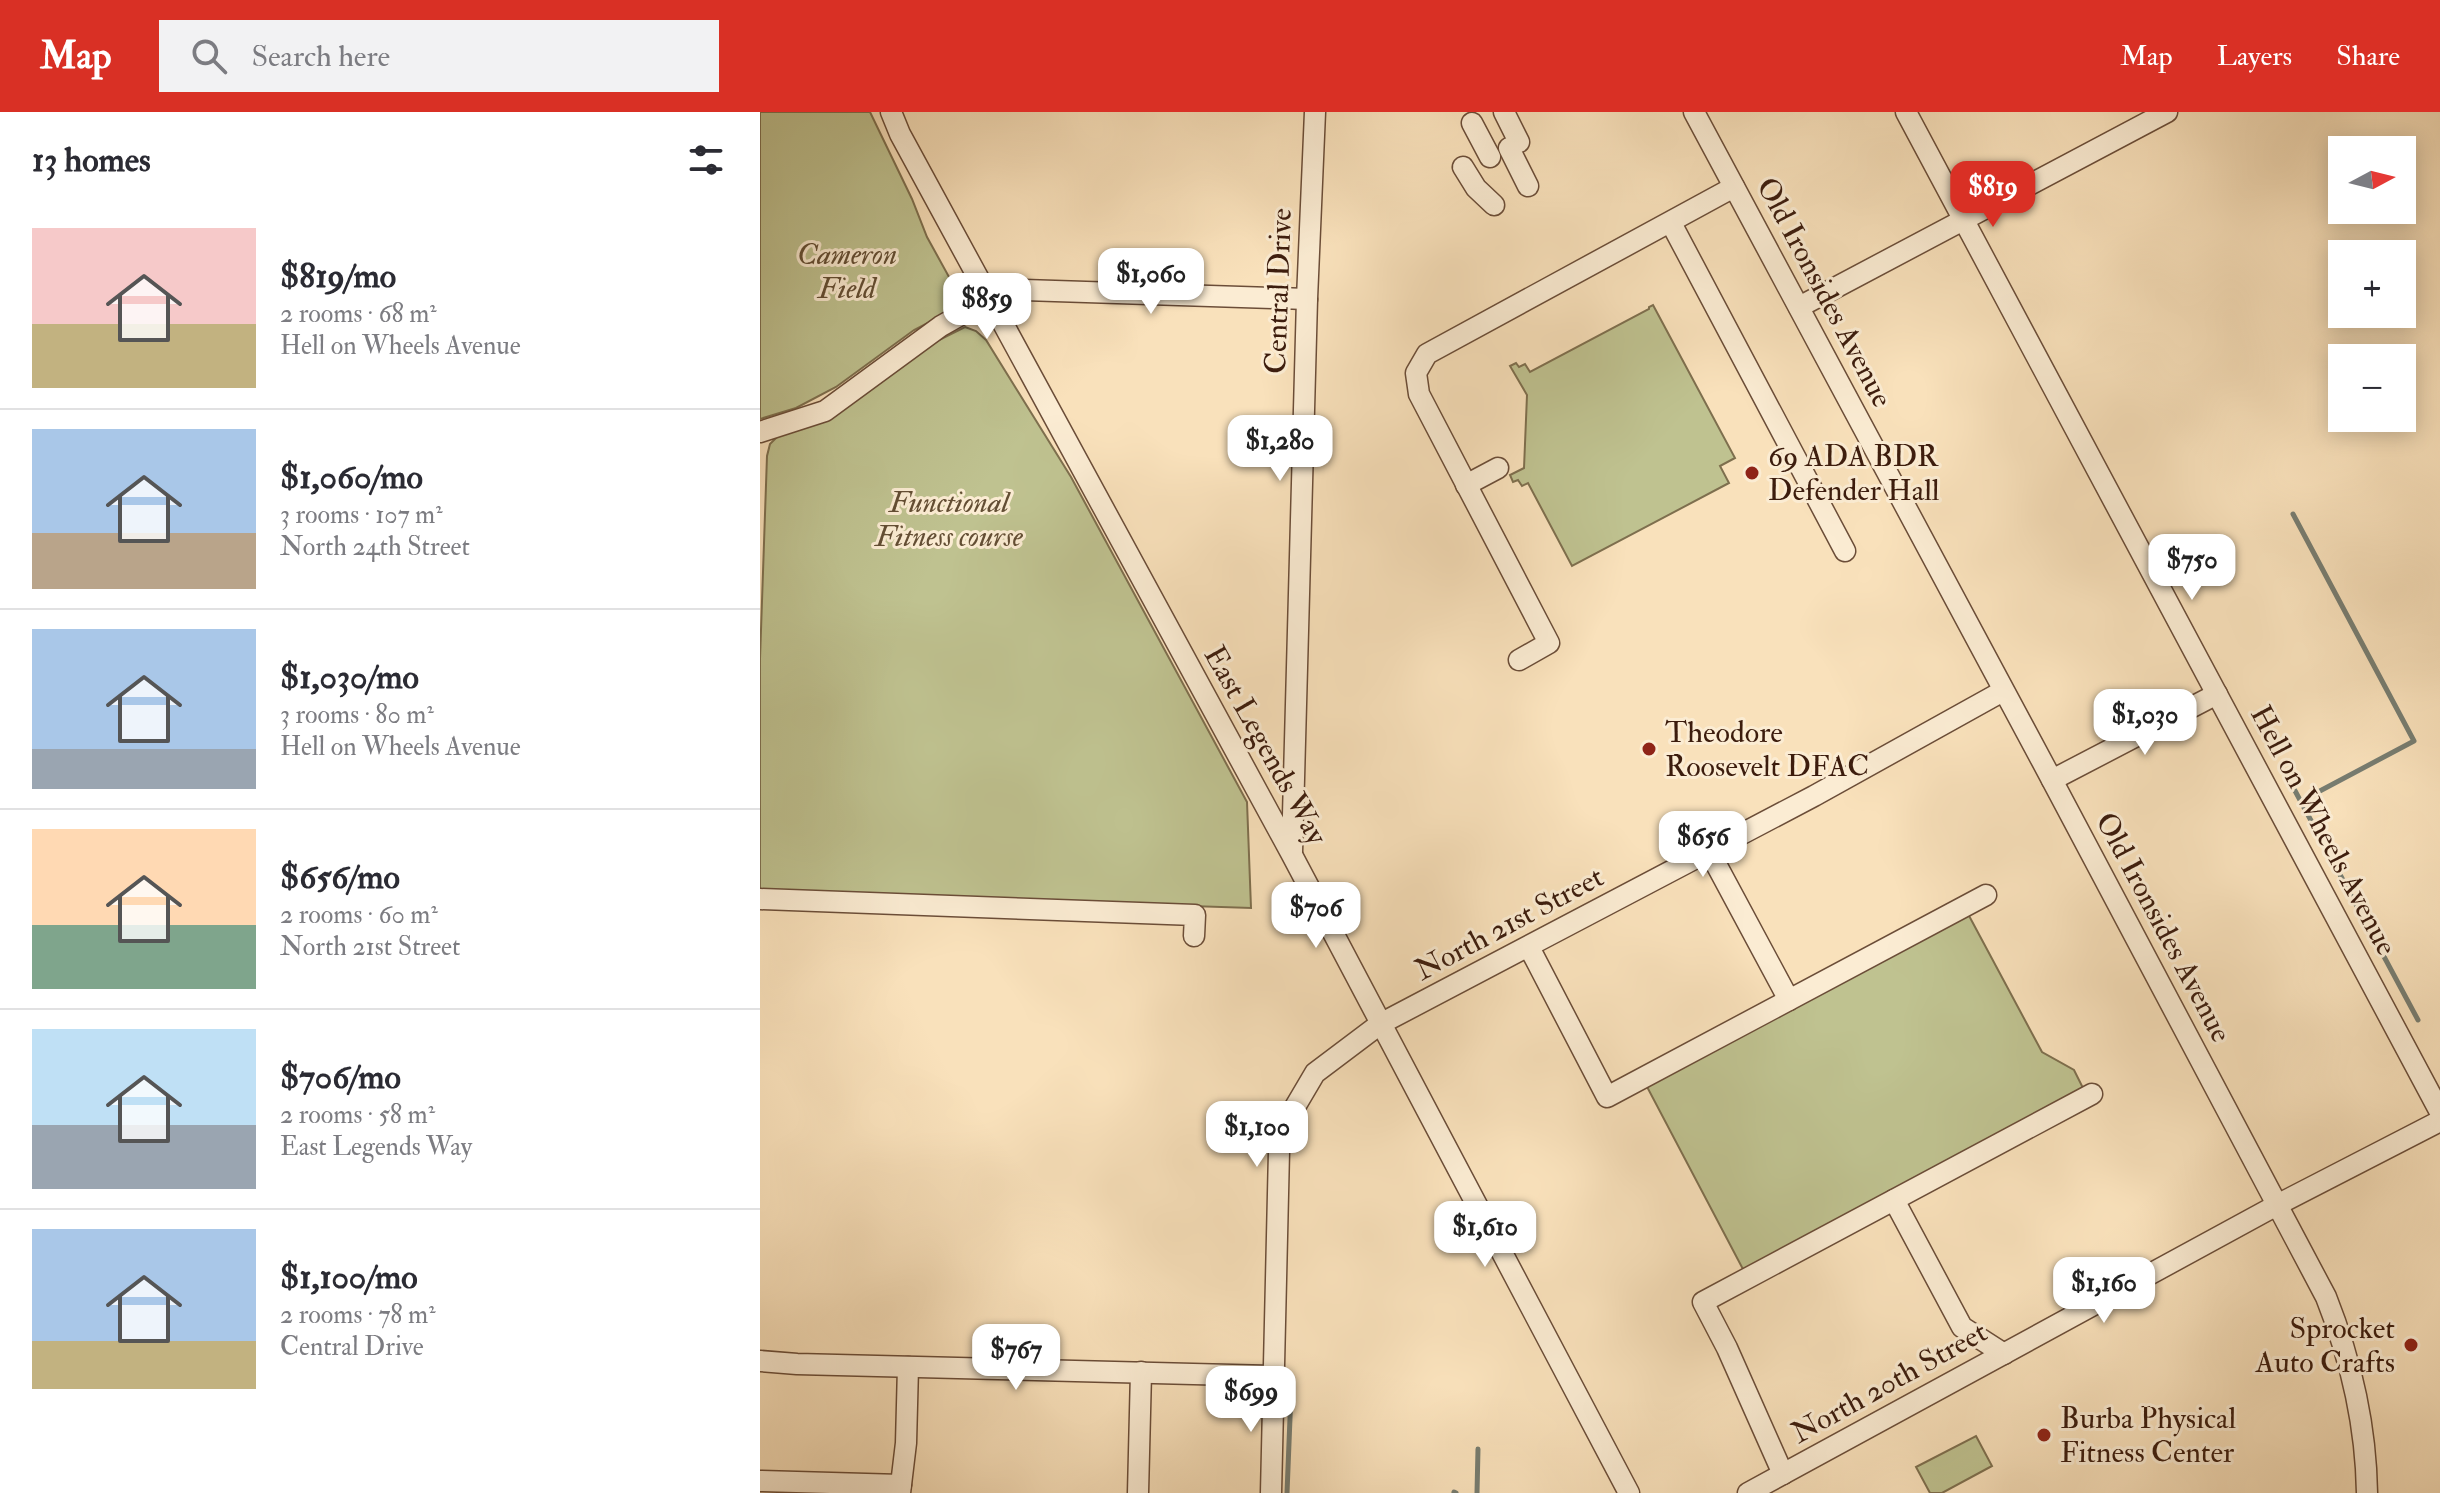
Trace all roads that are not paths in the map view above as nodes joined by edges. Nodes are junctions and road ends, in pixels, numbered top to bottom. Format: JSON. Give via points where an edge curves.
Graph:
{"nodes":[{"id":1,"x":891,"y":112,"type":"edge"},
{"id":2,"x":1315,"y":112,"type":"edge"},
{"id":3,"x":1504,"y":112,"type":"edge"},
{"id":4,"x":1694,"y":112,"type":"edge"},
{"id":5,"x":1906,"y":112,"type":"edge"},
{"id":6,"x":2167,"y":112,"type":"edge"},
{"id":7,"x":1472,"y":123,"type":"dead end"},
{"id":8,"x":1490,"y":157,"type":"dead end"},
{"id":9,"x":1463,"y":167,"type":"dead end"},
{"id":10,"x":1528,"y":186,"type":"dead end"},
{"id":11,"x":1734,"y":187,"type":"junction"},
{"id":12,"x":1494,"y":205,"type":"dead end"},
{"id":13,"x":1964,"y":220,"type":"junction"},
{"id":14,"x":1671,"y":223,"type":"junction"},
{"id":15,"x":989,"y":299,"type":"junction"},
{"id":16,"x":1307,"y":299,"type":"junction"},
{"id":17,"x":1799,"y":307,"type":"junction"},
{"id":18,"x":760,"y":432,"type":"edge"},
{"id":19,"x":1498,"y":468,"type":"dead end"},
{"id":20,"x":1466,"y":485,"type":"junction"},
{"id":21,"x":1845,"y":551,"type":"dead end"},
{"id":22,"x":1519,"y":660,"type":"dead end"},
{"id":23,"x":2003,"y":691,"type":"junction"},
{"id":24,"x":2217,"y":694,"type":"junction"},
{"id":25,"x":2052,"y":780,"type":"junction"},
{"id":26,"x":1709,"y":851,"type":"junction"},
{"id":27,"x":1292,"y":855,"type":"junction"},
{"id":28,"x":1986,"y":895,"type":"dead end"},
{"id":29,"x":760,"y":899,"type":"edge"},
{"id":30,"x":1194,"y":936,"type":"dead end"},
{"id":31,"x":1529,"y":947,"type":"junction"},
{"id":32,"x":1789,"y":1000,"type":"junction"},
{"id":33,"x":1380,"y":1024,"type":"junction"},
{"id":34,"x":2092,"y":1094,"type":"dead end"},
{"id":35,"x":2440,"y":1112,"type":"edge"},
{"id":36,"x":2440,"y":1121,"type":"edge"},
{"id":37,"x":1894,"y":1200,"type":"junction"},
{"id":38,"x":2277,"y":1205,"type":"junction"},
{"id":39,"x":2004,"y":1354,"type":"junction"},
{"id":40,"x":760,"y":1361,"type":"edge"},
{"id":41,"x":908,"y":1367,"type":"junction"},
{"id":42,"x":1141,"y":1372,"type":"junction"},
{"id":43,"x":1276,"y":1376,"type":"junction"},
{"id":44,"x":1783,"y":1474,"type":"junction"},
{"id":45,"x":760,"y":1481,"type":"edge"},
{"id":46,"x":900,"y":1489,"type":"edge"},
{"id":47,"x":1138,"y":1493,"type":"edge"},
{"id":48,"x":1271,"y":1493,"type":"edge"},
{"id":49,"x":1629,"y":1493,"type":"edge"},
{"id":50,"x":1748,"y":1493,"type":"edge"},
{"id":51,"x":2367,"y":1493,"type":"edge"}],
"edges":[{"from":1,"to":15,"type":"street","name":"East Legends Way"},
{"from":2,"to":16,"type":"street","name":"Central Drive"},
{"from":3,"to":10,"type":"street"},
{"from":4,"to":11,"type":"street","name":"Old Ironsides Avenue"},
{"from":5,"to":13,"type":"street","name":"Hell on Wheels Avenue"},
{"from":6,"to":13,"type":"street"},
{"from":7,"to":8,"type":"street"},
{"from":9,"to":12,"type":"street"},
{"from":11,"to":14,"type":"street"},
{"from":11,"to":17,"type":"street","name":"Old Ironsides Avenue"},
{"from":13,"to":17,"type":"street"},
{"from":13,"to":24,"type":"street","name":"Hell on Wheels Avenue"},
{"from":14,"to":20,"type":"street","via":[[1427,354],[1416,373],[1419,394]]},
{"from":14,"to":21,"type":"street"},
{"from":15,"to":16,"type":"street","via":[[1024,290]]},
{"from":15,"to":18,"type":"street","via":[[941,326],[825,411]]},
{"from":15,"to":27,"type":"street","name":"East Legends Way"},
{"from":16,"to":27,"type":"street","name":"Central Drive"},
{"from":17,"to":23,"type":"street","name":"Old Ironsides Avenue"},
{"from":19,"to":20,"type":"street"},
{"from":20,"to":22,"type":"street","via":[[1549,643]]},
{"from":23,"to":25,"type":"street","name":"Old Ironsides Avenue"},
{"from":23,"to":26,"type":"street","name":"North 21st Street"},
{"from":24,"to":25,"type":"street"},
{"from":24,"to":35,"type":"street","name":"Hell on Wheels Avenue"},
{"from":25,"to":38,"type":"street","name":"Old Ironsides Avenue"},
{"from":26,"to":31,"type":"street","name":"North 21st Street"},
{"from":26,"to":32,"type":"street"},
{"from":27,"to":33,"type":"street","name":"East Legends Way"},
{"from":28,"to":32,"type":"street"},
{"from":29,"to":30,"type":"street","via":[[1195,915]]},
{"from":31,"to":32,"type":"street","via":[[1607,1097]]},
{"from":31,"to":33,"type":"street","name":"North 21st Street"},
{"from":33,"to":43,"type":"street","via":[[1315,1073],[1292,1112],[1279,1151]]},
{"from":33,"to":49,"type":"street","name":"East Legends Way"},
{"from":34,"to":37,"type":"street"},
{"from":36,"to":38,"type":"street","name":"North 20th Street"},
{"from":37,"to":39,"type":"street","via":[[1962,1327]]},
{"from":37,"to":44,"type":"street","via":[[1703,1302]]},
{"from":38,"to":39,"type":"street","name":"North 20th Street"},
{"from":38,"to":51,"type":"street","name":"Old Ironsides Avenue","via":[[2326,1297],[2344,1346],[2358,1401]]},
{"from":39,"to":44,"type":"street","name":"North 20th Street"},
{"from":40,"to":41,"type":"street"},
{"from":41,"to":42,"type":"street"},
{"from":41,"to":46,"type":"street"},
{"from":42,"to":43,"type":"street"},
{"from":42,"to":47,"type":"street"},
{"from":43,"to":48,"type":"street"},
{"from":44,"to":50,"type":"street","name":"North 20th Street"},
{"from":45,"to":46,"type":"street"}]}
